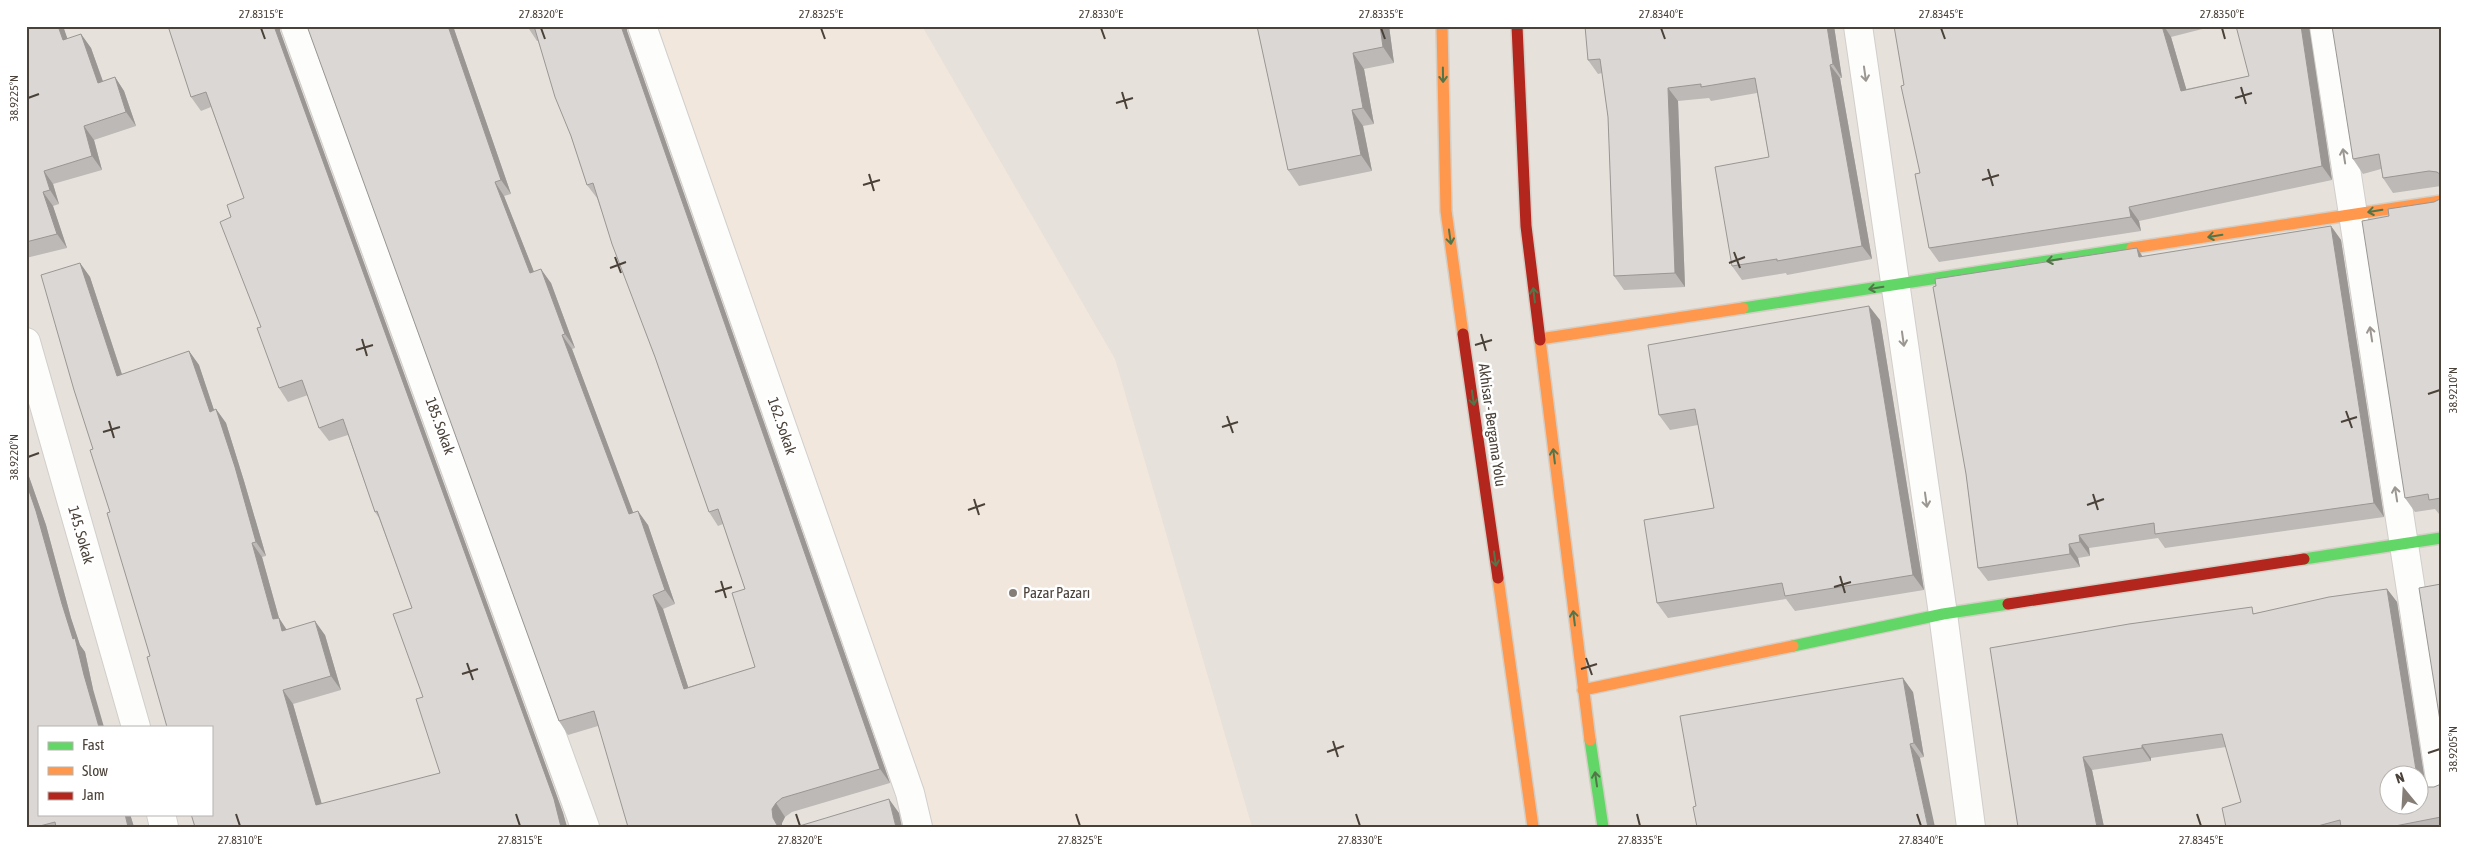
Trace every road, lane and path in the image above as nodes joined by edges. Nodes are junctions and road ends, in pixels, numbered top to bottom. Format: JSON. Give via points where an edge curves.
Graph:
{"nodes":[{"id":1,"x":295,"y":26,"type":"edge"},
{"id":2,"x":642,"y":26,"type":"edge"},
{"id":3,"x":1442,"y":26,"type":"edge"},
{"id":4,"x":1517,"y":26,"type":"edge"},
{"id":5,"x":1858,"y":26,"type":"edge"},
{"id":6,"x":2324,"y":26,"type":"edge"},
{"id":7,"x":2441,"y":201,"type":"edge"},
{"id":8,"x":2353,"y":215,"type":"junction"},
{"id":9,"x":1895,"y":285,"type":"junction"},
{"id":10,"x":1540,"y":339,"type":"junction"},
{"id":11,"x":26,"y":342,"type":"edge"},
{"id":12,"x":2441,"y":538,"type":"edge"},
{"id":13,"x":2404,"y":543,"type":"junction"},
{"id":14,"x":1943,"y":614,"type":"junction"},
{"id":15,"x":1582,"y":690,"type":"junction"},
{"id":16,"x":136,"y":726,"type":"edge"},
{"id":17,"x":2441,"y":785,"type":"edge"},
{"id":18,"x":586,"y":827,"type":"edge"},
{"id":19,"x":918,"y":827,"type":"edge"},
{"id":20,"x":1533,"y":827,"type":"edge"},
{"id":21,"x":1603,"y":827,"type":"edge"},
{"id":22,"x":1971,"y":827,"type":"edge"}],
"edges":[{"from":1,"to":18,"type":"street","name":"185. Sokak"},
{"from":2,"to":19,"type":"street","name":"162. Sokak","via":[[900,796]]},
{"from":3,"to":20,"type":"street","name":"Akhisar - Bergama Yolu","one_way":true,"via":[[1446,211]]},
{"from":10,"to":4,"type":"street","one_way":true,"via":[[1526,226]]},
{"from":5,"to":9,"type":"street","one_way":true},
{"from":8,"to":6,"type":"street","one_way":true},
{"from":7,"to":8,"type":"street","one_way":true},
{"from":8,"to":9,"type":"street","one_way":true},
{"from":13,"to":8,"type":"street","one_way":true},
{"from":9,"to":10,"type":"street","one_way":true},
{"from":9,"to":14,"type":"street","one_way":true},
{"from":15,"to":10,"type":"street","one_way":true},
{"from":11,"to":16,"type":"street","name":"145. Sokak"},
{"from":12,"to":13,"type":"street"},
{"from":13,"to":14,"type":"street"},
{"from":13,"to":17,"type":"street"},
{"from":14,"to":15,"type":"street"},
{"from":14,"to":22,"type":"street"},
{"from":21,"to":15,"type":"street","one_way":true}]}
